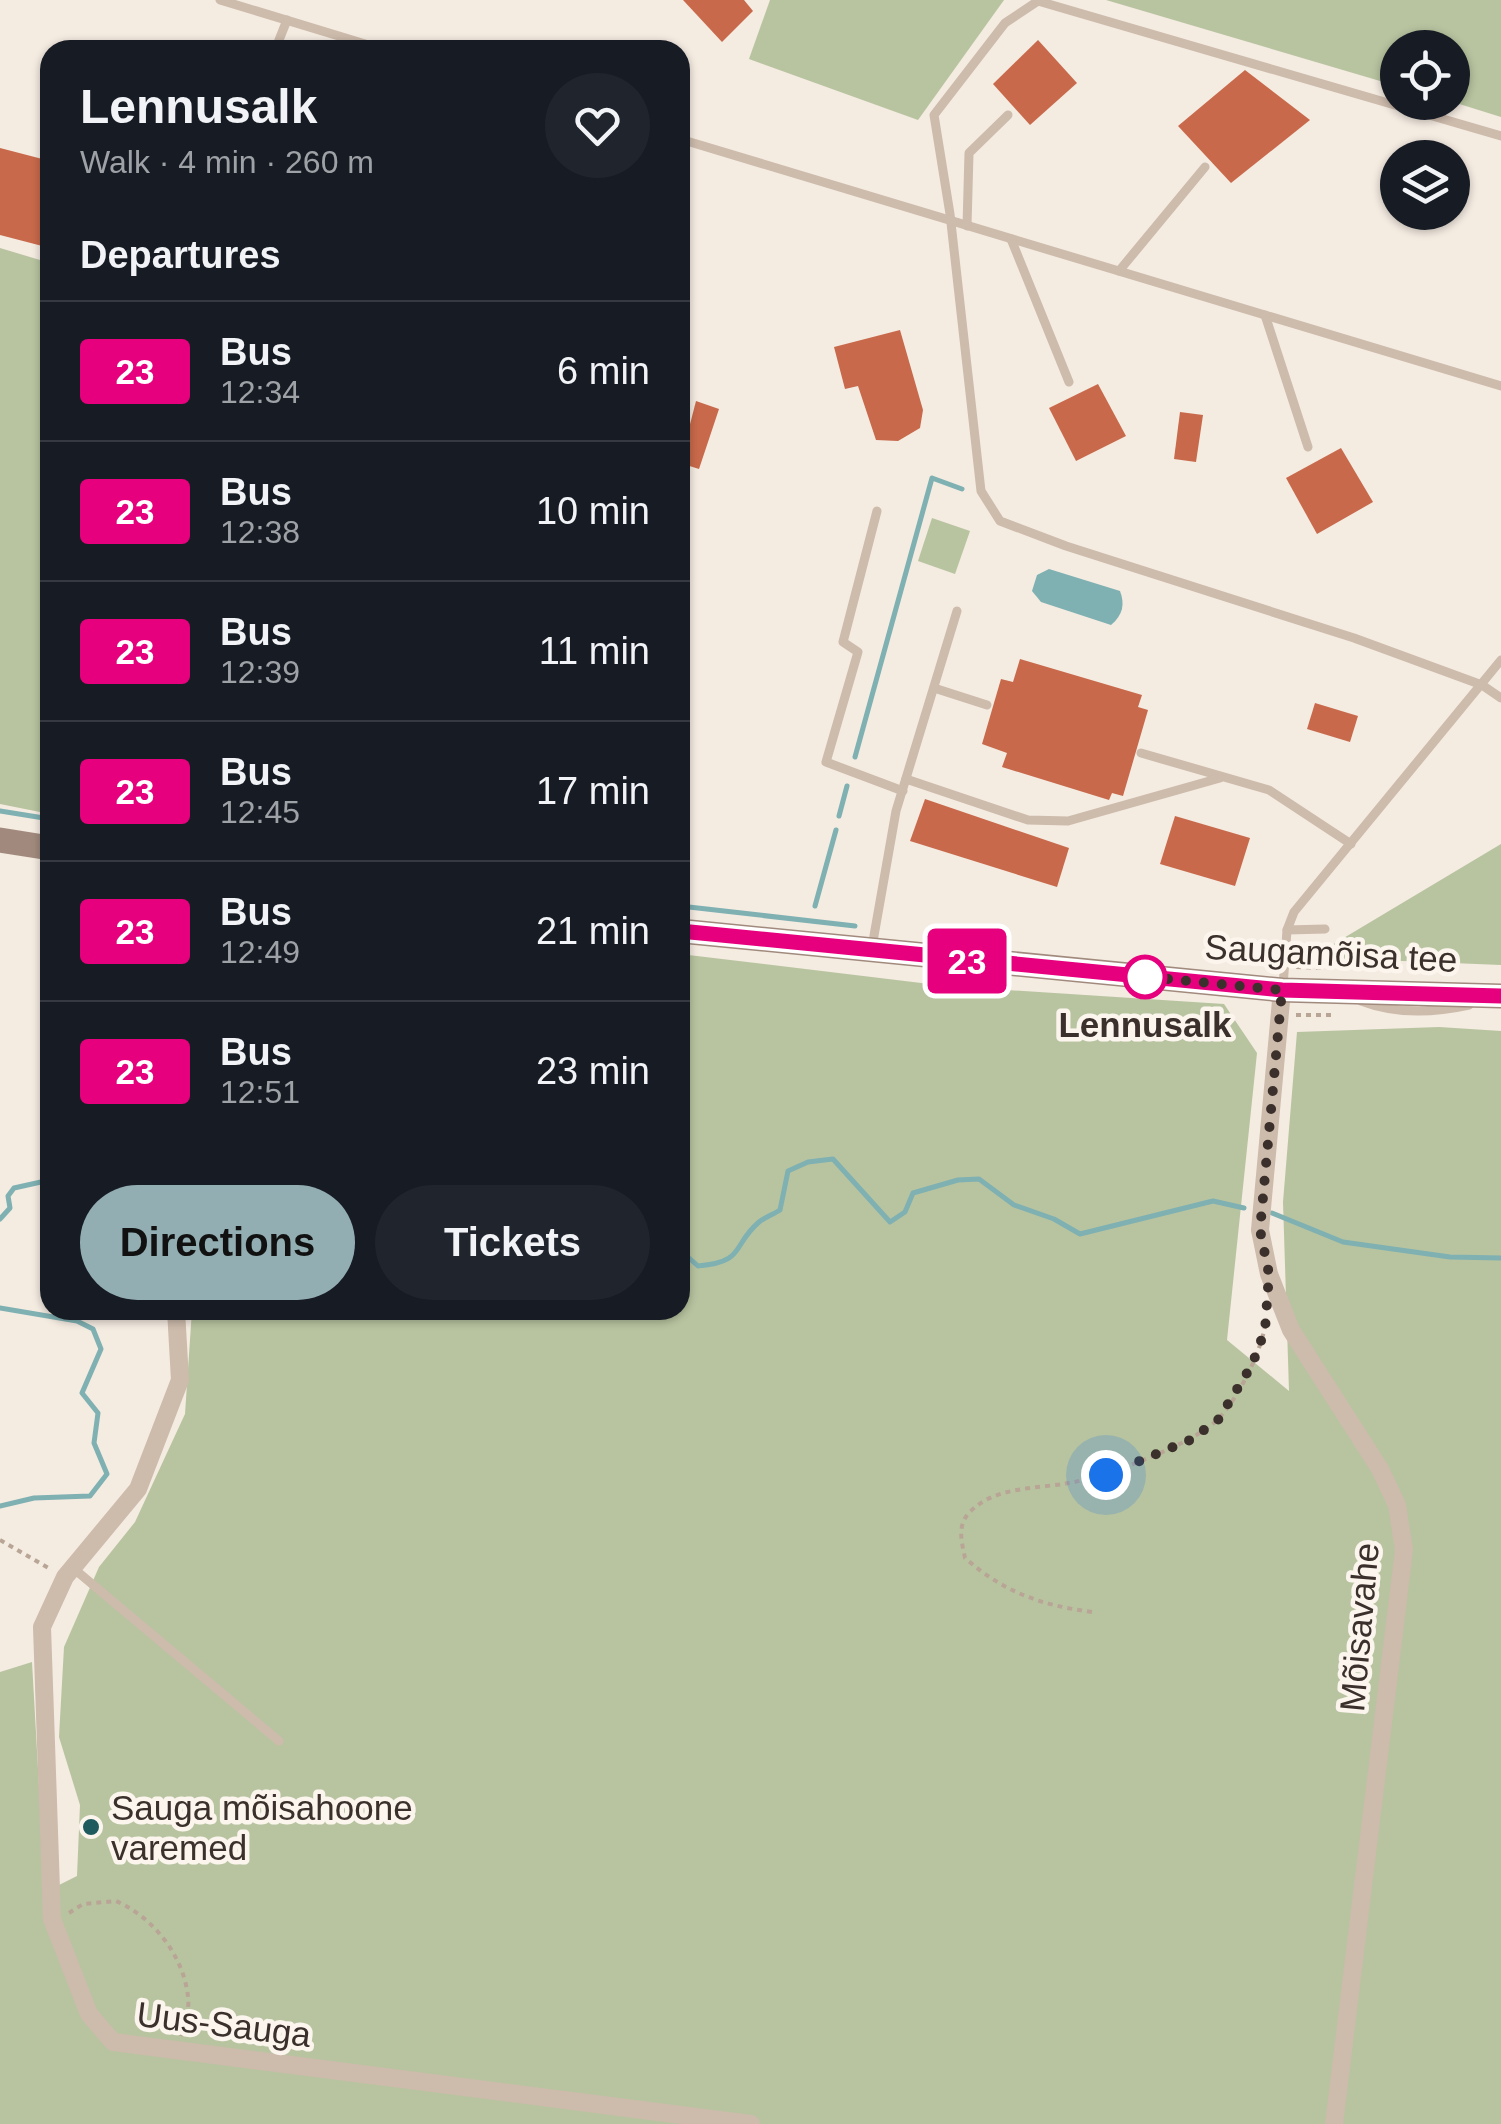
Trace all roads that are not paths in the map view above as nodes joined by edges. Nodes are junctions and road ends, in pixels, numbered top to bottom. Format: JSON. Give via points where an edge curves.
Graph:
{"nodes":[{"id":1,"x":220,"y":0,"type":"edge"},
{"id":2,"x":288,"y":20,"type":"junction"},
{"id":3,"x":279,"y":40,"type":"edge"},
{"id":4,"x":353,"y":40,"type":"edge"},
{"id":5,"x":1008,"y":116,"type":"dead end"},
{"id":6,"x":1501,"y":136,"type":"edge"},
{"id":7,"x":690,"y":142,"type":"edge"},
{"id":8,"x":1205,"y":167,"type":"dead end"},
{"id":9,"x":951,"y":222,"type":"junction"},
{"id":10,"x":966,"y":226,"type":"junction"},
{"id":11,"x":1012,"y":239,"type":"junction"},
{"id":12,"x":1119,"y":271,"type":"junction"},
{"id":13,"x":1265,"y":315,"type":"junction"},
{"id":14,"x":1069,"y":382,"type":"dead end"},
{"id":15,"x":1501,"y":386,"type":"edge"},
{"id":16,"x":1308,"y":447,"type":"dead end"},
{"id":17,"x":877,"y":511,"type":"dead end"},
{"id":18,"x":957,"y":611,"type":"dead end"},
{"id":19,"x":1501,"y":660,"type":"edge"},
{"id":20,"x":1482,"y":685,"type":"junction"},
{"id":21,"x":934,"y":688,"type":"junction"},
{"id":22,"x":1501,"y":698,"type":"edge"},
{"id":23,"x":987,"y":706,"type":"dead end"},
{"id":24,"x":1141,"y":753,"type":"dead end"},
{"id":25,"x":1220,"y":778,"type":"junction"},
{"id":26,"x":906,"y":779,"type":"junction"},
{"id":27,"x":903,"y":791,"type":"junction"},
{"id":28,"x":0,"y":840,"type":"edge"},
{"id":29,"x":1350,"y":844,"type":"junction"},
{"id":30,"x":40,"y":846,"type":"edge"},
{"id":31,"x":1324,"y":929,"type":"dead end"},
{"id":32,"x":1287,"y":930,"type":"junction"},
{"id":33,"x":690,"y":932,"type":"edge"},
{"id":34,"x":871,"y":952,"type":"junction"},
{"id":35,"x":1282,"y":990,"type":"junction"},
{"id":36,"x":1501,"y":996,"type":"edge"},
{"id":37,"x":177,"y":1320,"type":"edge"},
{"id":38,"x":69,"y":1572,"type":"junction"},
{"id":39,"x":279,"y":1741,"type":"dead end"},
{"id":40,"x":750,"y":2124,"type":"edge"},
{"id":41,"x":1334,"y":2124,"type":"edge"}],
"edges":[{"from":1,"to":2,"type":"lane"},
{"from":2,"to":3,"type":"lane"},
{"from":2,"to":4,"type":"lane"},
{"from":5,"to":10,"type":"lane","via":[[969,152]]},
{"from":6,"to":9,"type":"lane","via":[[1038,1],[1005,24],[934,115]]},
{"from":7,"to":9,"type":"lane"},
{"from":8,"to":12,"type":"lane"},
{"from":9,"to":10,"type":"lane"},
{"from":9,"to":20,"type":"lane","via":[[981,491],[1000,521]]},
{"from":10,"to":11,"type":"lane"},
{"from":11,"to":12,"type":"lane"},
{"from":11,"to":14,"type":"lane"},
{"from":12,"to":13,"type":"lane"},
{"from":13,"to":15,"type":"lane"},
{"from":13,"to":16,"type":"lane"},
{"from":17,"to":27,"type":"lane","via":[[843,642],[858,652],[826,762]]},
{"from":18,"to":21,"type":"lane"},
{"from":19,"to":20,"type":"lane"},
{"from":20,"to":22,"type":"lane"},
{"from":20,"to":29,"type":"lane"},
{"from":21,"to":23,"type":"lane"},
{"from":21,"to":26,"type":"lane"},
{"from":24,"to":25,"type":"lane"},
{"from":25,"to":26,"type":"lane","via":[[1068,821],[1028,820]]},
{"from":25,"to":29,"type":"lane","via":[[1269,790]]},
{"from":26,"to":27,"type":"lane"},
{"from":27,"to":34,"type":"lane"},
{"from":28,"to":30,"type":"street"},
{"from":29,"to":32,"type":"lane"},
{"from":31,"to":32,"type":"lane"},
{"from":32,"to":35,"type":"lane"},
{"from":33,"to":34,"type":"street","name":"Saugamõisa tee"},
{"from":34,"to":35,"type":"street","name":"Saugamõisa tee"},
{"from":35,"to":36,"type":"street","name":"Saugamõisa tee"},
{"from":35,"to":41,"type":"street","name":"Mõisavahe","via":[[1260,1230],[1269,1274],[1291,1330],[1380,1468],[1397,1505],[1404,1550]]},
{"from":37,"to":38,"type":"street","name":"Uus-Sauga","via":[[180,1380],[138,1488]]},
{"from":38,"to":39,"type":"lane"},
{"from":38,"to":40,"type":"street","name":"Uus-Sauga","via":[[42,1626],[54,1923],[89,2014],[113,2042]]}]}
